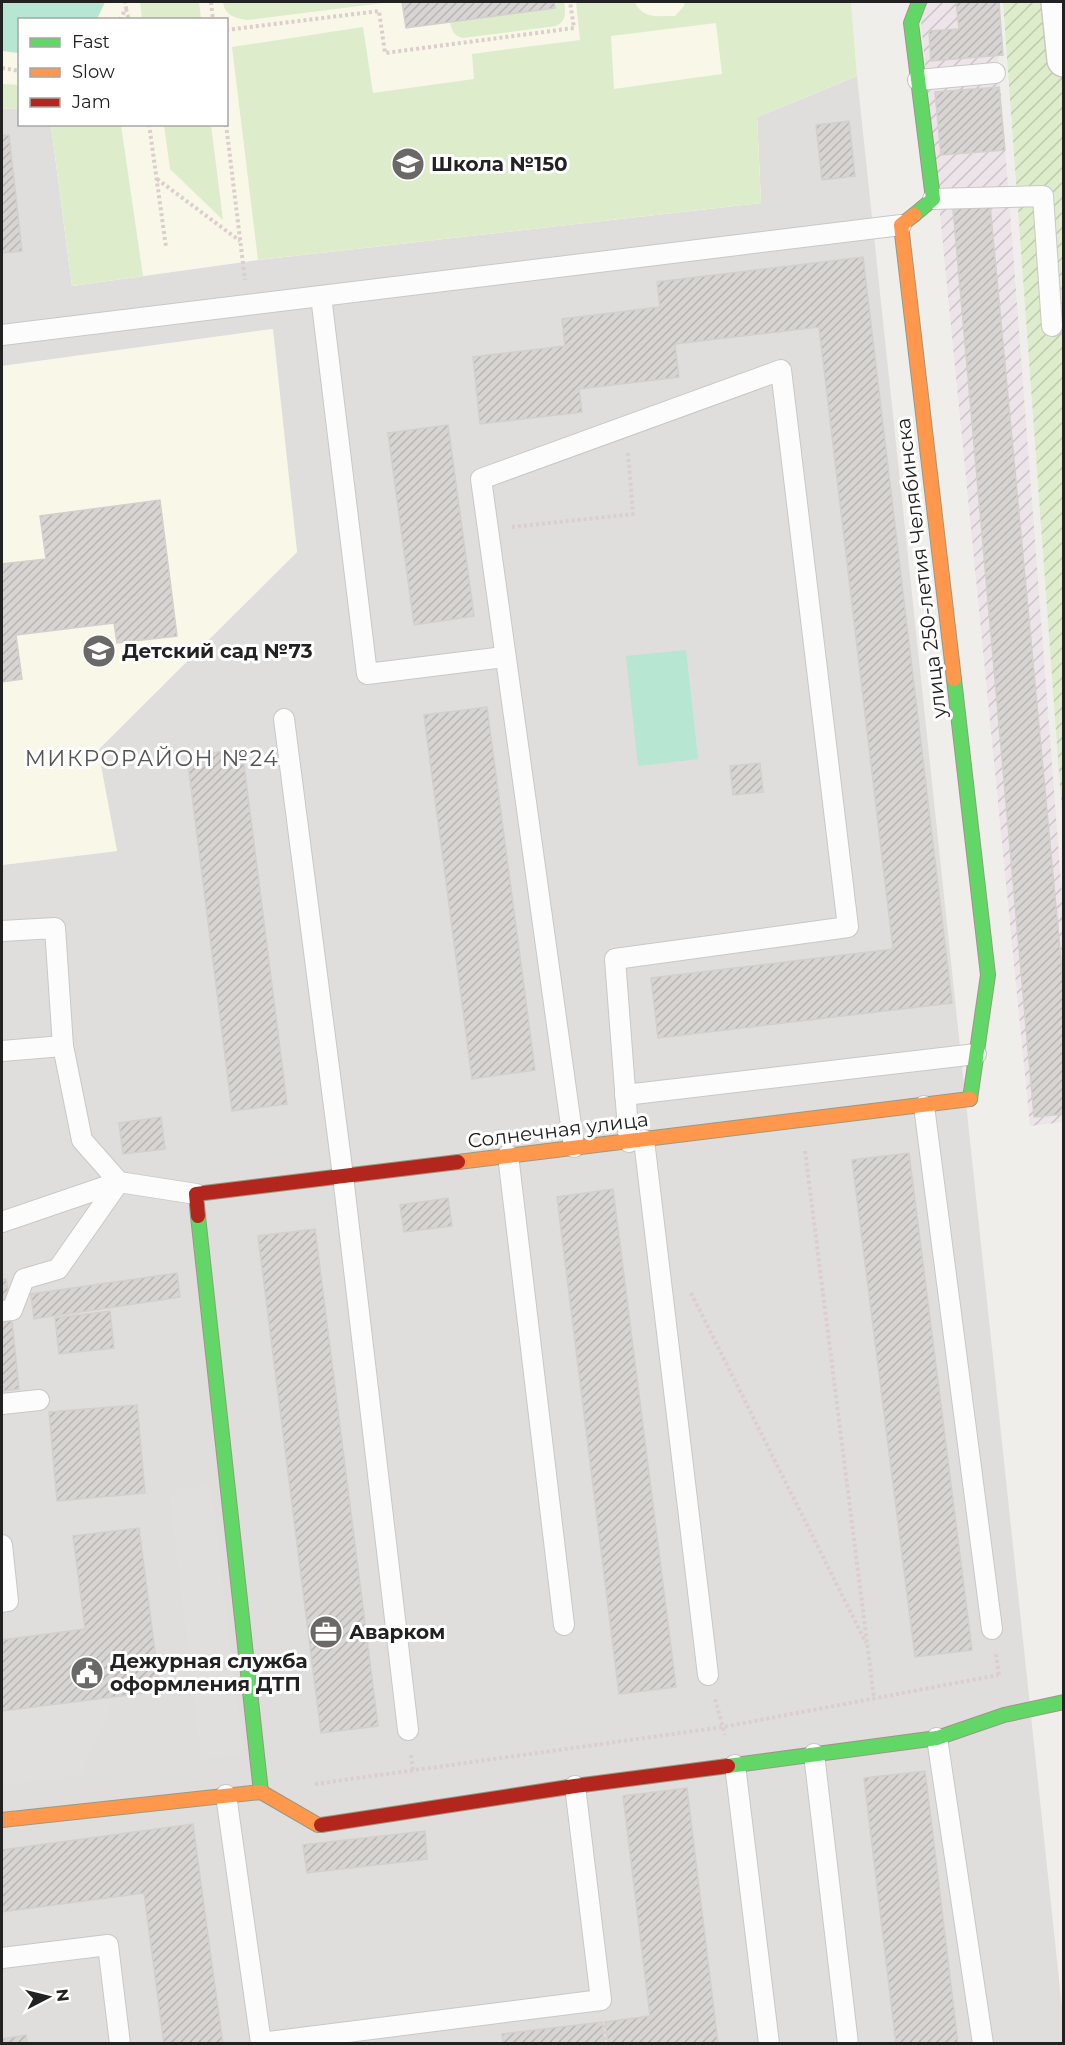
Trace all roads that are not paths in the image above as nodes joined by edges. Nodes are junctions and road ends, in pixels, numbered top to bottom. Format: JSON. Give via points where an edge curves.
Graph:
{"nodes":[{"id":1,"x":919,"y":2,"type":"edge"},
{"id":2,"x":1058,"y":2,"type":"edge"},
{"id":3,"x":1064,"y":60,"type":"edge"},
{"id":4,"x":995,"y":72,"type":"dead end"},
{"id":5,"x":918,"y":80,"type":"junction"},
{"id":6,"x":933,"y":199,"type":"junction"},
{"id":7,"x":901,"y":225,"type":"junction"},
{"id":8,"x":321,"y":296,"type":"junction"},
{"id":9,"x":1052,"y":326,"type":"dead end"},
{"id":10,"x":2,"y":335,"type":"edge"},
{"id":11,"x":504,"y":657,"type":"junction"},
{"id":12,"x":284,"y":719,"type":"dead end"},
{"id":13,"x":2,"y":931,"type":"edge"},
{"id":14,"x":63,"y":1046,"type":"junction"},
{"id":15,"x":2,"y":1051,"type":"edge"},
{"id":16,"x":976,"y":1054,"type":"junction"},
{"id":17,"x":625,"y":1095,"type":"junction"},
{"id":18,"x":924,"y":1106,"type":"junction"},
{"id":19,"x":636,"y":1141,"type":"junction"},
{"id":20,"x":574,"y":1147,"type":"junction"},
{"id":21,"x":508,"y":1155,"type":"junction"},
{"id":22,"x":344,"y":1176,"type":"junction"},
{"id":23,"x":120,"y":1182,"type":"junction"},
{"id":24,"x":196,"y":1194,"type":"junction"},
{"id":25,"x":2,"y":1222,"type":"edge"},
{"id":26,"x":2,"y":1311,"type":"edge"},
{"id":27,"x":39,"y":1400,"type":"dead end"},
{"id":28,"x":2,"y":1404,"type":"edge"},
{"id":29,"x":2,"y":1545,"type":"edge"},
{"id":30,"x":2,"y":1602,"type":"edge"},
{"id":31,"x":564,"y":1624,"type":"dead end"},
{"id":32,"x":992,"y":1629,"type":"road end"},
{"id":33,"x":708,"y":1675,"type":"road end"},
{"id":34,"x":1064,"y":1702,"type":"edge"},
{"id":35,"x":408,"y":1730,"type":"dead end"},
{"id":36,"x":937,"y":1738,"type":"junction"},
{"id":37,"x":814,"y":1754,"type":"junction"},
{"id":38,"x":735,"y":1765,"type":"junction"},
{"id":39,"x":575,"y":1786,"type":"junction"},
{"id":40,"x":261,"y":1792,"type":"junction"},
{"id":41,"x":226,"y":1795,"type":"junction"},
{"id":42,"x":2,"y":1820,"type":"edge"},
{"id":43,"x":2,"y":1958,"type":"edge"},
{"id":44,"x":120,"y":2043,"type":"edge"},
{"id":45,"x":261,"y":2043,"type":"edge"},
{"id":46,"x":769,"y":2043,"type":"edge"},
{"id":47,"x":848,"y":2043,"type":"edge"},
{"id":48,"x":983,"y":2043,"type":"edge"}],
"edges":[{"from":1,"to":5,"type":"street","via":[[911,23]]},
{"from":2,"to":3,"type":"street"},
{"from":4,"to":5,"type":"lane"},
{"from":5,"to":6,"type":"street"},
{"from":6,"to":7,"type":"street"},
{"from":6,"to":9,"type":"lane","via":[[1043,196]]},
{"from":7,"to":8,"type":"lane"},
{"from":7,"to":16,"type":"street","name":"улица 250-летия Челябинска","via":[[988,975]]},
{"from":8,"to":10,"type":"lane"},
{"from":8,"to":11,"type":"lane","via":[[367,674]]},
{"from":11,"to":17,"type":"lane","via":[[481,479],[781,370],[848,927],[615,959]]},
{"from":11,"to":20,"type":"lane"},
{"from":12,"to":22,"type":"lane"},
{"from":13,"to":14,"type":"lane","via":[[55,928]]},
{"from":14,"to":15,"type":"lane"},
{"from":14,"to":23,"type":"lane","via":[[82,1140]]},
{"from":16,"to":17,"type":"lane"},
{"from":16,"to":18,"type":"street","name":"улица 250-летия Челябинска","via":[[970,1100]]},
{"from":17,"to":19,"type":"lane"},
{"from":18,"to":19,"type":"street","name":"Солнечная улица"},
{"from":18,"to":32,"type":"lane"},
{"from":19,"to":20,"type":"street","name":"Солнечная улица"},
{"from":19,"to":33,"type":"lane"},
{"from":20,"to":21,"type":"street","name":"Солнечная улица"},
{"from":21,"to":22,"type":"street","name":"Солнечная улица"},
{"from":21,"to":31,"type":"lane"},
{"from":22,"to":24,"type":"street","name":"Солнечная улица"},
{"from":22,"to":35,"type":"lane"},
{"from":23,"to":24,"type":"lane"},
{"from":23,"to":25,"type":"lane"},
{"from":23,"to":26,"type":"lane","via":[[58,1269],[24,1279],[12,1310]]},
{"from":24,"to":40,"type":"street"},
{"from":27,"to":28,"type":"lane"},
{"from":29,"to":30,"type":"lane","via":[[8,1601]]},
{"from":34,"to":36,"type":"street","via":[[1004,1715]]},
{"from":36,"to":37,"type":"street"},
{"from":36,"to":48,"type":"lane"},
{"from":37,"to":38,"type":"street"},
{"from":37,"to":47,"type":"lane"},
{"from":38,"to":39,"type":"street"},
{"from":38,"to":46,"type":"lane"},
{"from":39,"to":40,"type":"street","via":[[318,1825]]},
{"from":39,"to":45,"type":"lane","via":[[601,2000]]},
{"from":40,"to":41,"type":"street"},
{"from":41,"to":42,"type":"street"},
{"from":41,"to":45,"type":"lane"},
{"from":43,"to":44,"type":"lane","via":[[108,1945]]}]}
